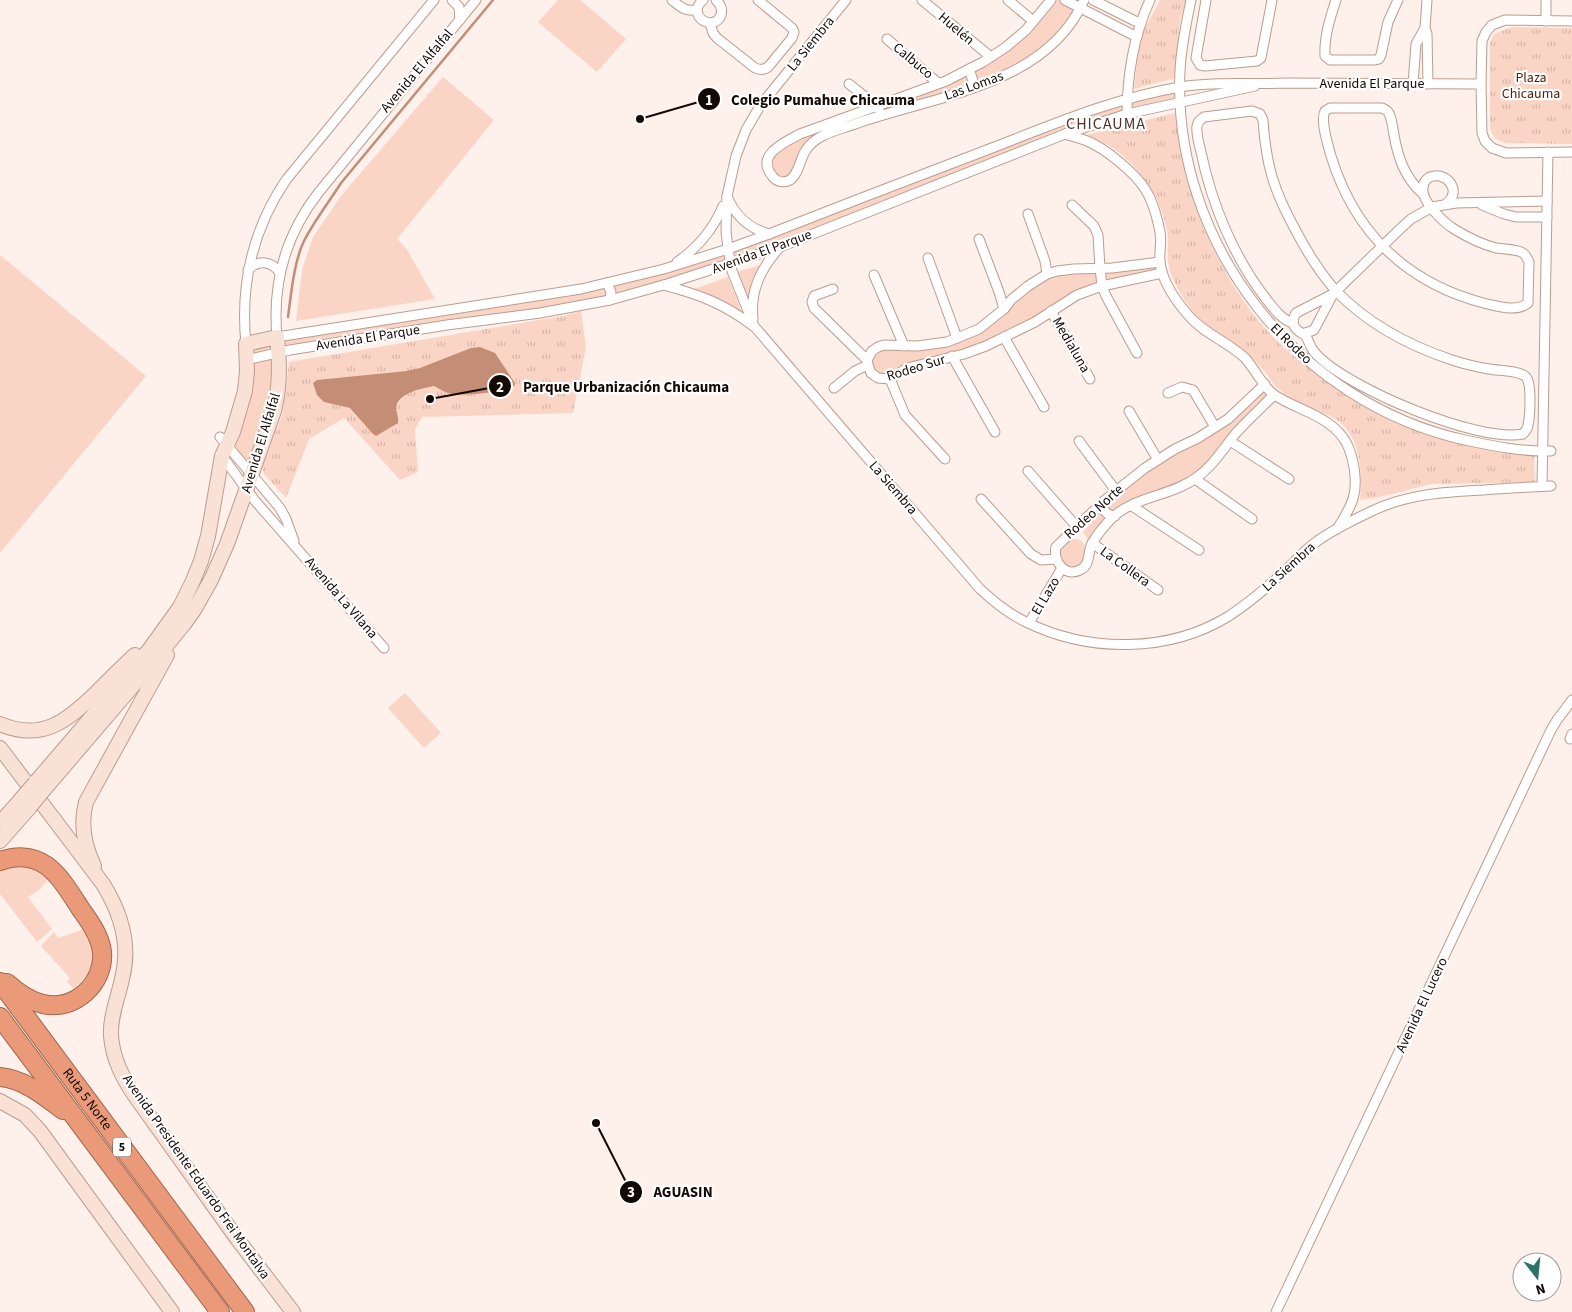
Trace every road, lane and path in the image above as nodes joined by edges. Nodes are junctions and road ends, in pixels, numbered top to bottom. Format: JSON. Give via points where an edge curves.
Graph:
{"nodes":[{"id":1,"x":434,"y":0,"type":"edge"},
{"id":2,"x":452,"y":0,"type":"edge"},
{"id":3,"x":476,"y":0,"type":"edge"},
{"id":4,"x":672,"y":0,"type":"edge"},
{"id":5,"x":703,"y":0,"type":"edge"},
{"id":6,"x":717,"y":0,"type":"edge"},
{"id":7,"x":758,"y":0,"type":"edge"},
{"id":8,"x":846,"y":0,"type":"edge"},
{"id":9,"x":922,"y":0,"type":"edge"},
{"id":10,"x":1008,"y":0,"type":"edge"},
{"id":11,"x":1051,"y":0,"type":"edge"},
{"id":12,"x":1065,"y":0,"type":"edge"},
{"id":13,"x":1093,"y":0,"type":"edge"},
{"id":14,"x":1150,"y":0,"type":"edge"},
{"id":15,"x":1191,"y":0,"type":"edge"},
{"id":16,"x":1206,"y":0,"type":"edge"},
{"id":17,"x":1272,"y":0,"type":"edge"},
{"id":18,"x":1336,"y":0,"type":"edge"},
{"id":19,"x":1398,"y":0,"type":"edge"},
{"id":20,"x":1427,"y":0,"type":"edge"},
{"id":21,"x":1546,"y":0,"type":"edge"},
{"id":22,"x":1082,"y":4,"type":"edge"},
{"id":23,"x":697,"y":10,"type":"junction"},
{"id":24,"x":460,"y":20,"type":"junction"},
{"id":25,"x":1033,"y":21,"type":"junction"},
{"id":26,"x":1546,"y":21,"type":"junction"},
{"id":27,"x":1572,"y":21,"type":"edge"},
{"id":28,"x":710,"y":23,"type":"junction"},
{"id":29,"x":1141,"y":24,"type":"junction"},
{"id":30,"x":1425,"y":28,"type":"junction"},
{"id":31,"x":1137,"y":38,"type":"junction"},
{"id":32,"x":887,"y":39,"type":"dead end"},
{"id":33,"x":991,"y":57,"type":"junction"},
{"id":34,"x":969,"y":69,"type":"junction"},
{"id":35,"x":938,"y":83,"type":"junction"},
{"id":36,"x":849,"y":84,"type":"dead end"},
{"id":37,"x":1263,"y":84,"type":"junction"},
{"id":38,"x":1413,"y":84,"type":"junction"},
{"id":39,"x":1428,"y":84,"type":"junction"},
{"id":40,"x":1481,"y":84,"type":"junction"},
{"id":41,"x":975,"y":87,"type":"junction"},
{"id":42,"x":1180,"y":87,"type":"junction"},
{"id":43,"x":1127,"y":99,"type":"junction"},
{"id":44,"x":1181,"y":103,"type":"junction"},
{"id":45,"x":880,"y":110,"type":"junction"},
{"id":46,"x":1127,"y":114,"type":"junction"},
{"id":47,"x":1065,"y":134,"type":"junction"},
{"id":48,"x":1548,"y":152,"type":"junction"},
{"id":49,"x":1572,"y":152,"type":"edge"},
{"id":50,"x":1423,"y":194,"type":"junction"},
{"id":51,"x":727,"y":196,"type":"junction"},
{"id":52,"x":1547,"y":201,"type":"junction"},
{"id":53,"x":1472,"y":202,"type":"junction"},
{"id":54,"x":1072,"y":204,"type":"dead end"},
{"id":55,"x":1446,"y":204,"type":"junction"},
{"id":56,"x":1432,"y":207,"type":"junction"},
{"id":57,"x":1028,"y":214,"type":"dead end"},
{"id":58,"x":1547,"y":217,"type":"junction"},
{"id":59,"x":769,"y":234,"type":"junction"},
{"id":60,"x":979,"y":239,"type":"dead end"},
{"id":61,"x":1382,"y":246,"type":"junction"},
{"id":62,"x":780,"y":247,"type":"junction"},
{"id":63,"x":728,"y":249,"type":"junction"},
{"id":64,"x":928,"y":258,"type":"dead end"},
{"id":65,"x":1160,"y":262,"type":"junction"},
{"id":66,"x":731,"y":264,"type":"junction"},
{"id":67,"x":671,"y":267,"type":"junction"},
{"id":68,"x":1100,"y":268,"type":"junction"},
{"id":69,"x":248,"y":270,"type":"junction"},
{"id":70,"x":280,"y":273,"type":"junction"},
{"id":71,"x":1162,"y":273,"type":"junction"},
{"id":72,"x":1047,"y":274,"type":"junction"},
{"id":73,"x":874,"y":275,"type":"dead end"},
{"id":74,"x":607,"y":283,"type":"junction"},
{"id":75,"x":663,"y":285,"type":"junction"},
{"id":76,"x":1102,"y":286,"type":"junction"},
{"id":77,"x":833,"y":289,"type":"dead end"},
{"id":78,"x":560,"y":293,"type":"junction"},
{"id":79,"x":1335,"y":293,"type":"junction"},
{"id":80,"x":610,"y":300,"type":"junction"},
{"id":81,"x":1004,"y":309,"type":"junction"},
{"id":82,"x":560,"y":310,"type":"junction"},
{"id":83,"x":1051,"y":311,"type":"junction"},
{"id":84,"x":428,"y":313,"type":"junction"},
{"id":85,"x":1293,"y":322,"type":"junction"},
{"id":86,"x":754,"y":326,"type":"junction"},
{"id":87,"x":431,"y":328,"type":"junction"},
{"id":88,"x":979,"y":329,"type":"junction"},
{"id":89,"x":1305,"y":334,"type":"junction"},
{"id":90,"x":277,"y":337,"type":"junction"},
{"id":91,"x":1004,"y":337,"type":"junction"},
{"id":92,"x":957,"y":338,"type":"junction"},
{"id":93,"x":246,"y":344,"type":"junction"},
{"id":94,"x":904,"y":346,"type":"junction"},
{"id":95,"x":986,"y":346,"type":"junction"},
{"id":96,"x":279,"y":353,"type":"junction"},
{"id":97,"x":1137,"y":353,"type":"dead end"},
{"id":98,"x":952,"y":356,"type":"junction"},
{"id":99,"x":246,"y":360,"type":"junction"},
{"id":100,"x":868,"y":362,"type":"junction"},
{"id":101,"x":890,"y":379,"type":"junction"},
{"id":102,"x":1090,"y":379,"type":"dead end"},
{"id":103,"x":1265,"y":384,"type":"junction"},
{"id":104,"x":834,"y":388,"type":"dead end"},
{"id":105,"x":1168,"y":393,"type":"dead end"},
{"id":106,"x":1274,"y":395,"type":"junction"},
{"id":107,"x":1044,"y":407,"type":"dead end"},
{"id":108,"x":1129,"y":411,"type":"dead end"},
{"id":109,"x":1224,"y":422,"type":"junction"},
{"id":110,"x":1215,"y":428,"type":"junction"},
{"id":111,"x":995,"y":432,"type":"dead end"},
{"id":112,"x":1236,"y":433,"type":"junction"},
{"id":113,"x":1079,"y":441,"type":"dead end"},
{"id":114,"x":1230,"y":442,"type":"junction"},
{"id":115,"x":223,"y":446,"type":"junction"},
{"id":116,"x":1546,"y":451,"type":"junction"},
{"id":117,"x":945,"y":459,"type":"dead end"},
{"id":118,"x":1158,"y":460,"type":"junction"},
{"id":119,"x":1028,"y":471,"type":"dead end"},
{"id":120,"x":253,"y":474,"type":"junction"},
{"id":121,"x":1195,"y":479,"type":"junction"},
{"id":122,"x":1289,"y":479,"type":"dead end"},
{"id":123,"x":247,"y":489,"type":"junction"},
{"id":124,"x":1116,"y":491,"type":"junction"},
{"id":125,"x":981,"y":499,"type":"dead end"},
{"id":126,"x":1104,"y":501,"type":"junction"},
{"id":127,"x":1132,"y":506,"type":"junction"},
{"id":128,"x":1115,"y":516,"type":"junction"},
{"id":129,"x":1252,"y":519,"type":"dead end"},
{"id":130,"x":1077,"y":527,"type":"junction"},
{"id":131,"x":1337,"y":530,"type":"junction"},
{"id":132,"x":1092,"y":543,"type":"junction"},
{"id":133,"x":297,"y":548,"type":"junction"},
{"id":134,"x":1199,"y":550,"type":"dead end"},
{"id":135,"x":1056,"y":559,"type":"junction"},
{"id":136,"x":1062,"y":568,"type":"junction"},
{"id":137,"x":1158,"y":590,"type":"dead end"},
{"id":138,"x":178,"y":622,"type":"junction"},
{"id":139,"x":1029,"y":623,"type":"junction"},
{"id":140,"x":384,"y":648,"type":"dead end"},
{"id":141,"x":1572,"y":700,"type":"edge"},
{"id":142,"x":0,"y":724,"type":"edge"},
{"id":143,"x":0,"y":748,"type":"edge"},
{"id":144,"x":26,"y":802,"type":"junction"},
{"id":145,"x":0,"y":823,"type":"edge"},
{"id":146,"x":0,"y":841,"type":"edge"},
{"id":147,"x":0,"y":861,"type":"edge"},
{"id":148,"x":103,"y":884,"type":"junction"},
{"id":149,"x":0,"y":977,"type":"edge"},
{"id":150,"x":0,"y":982,"type":"edge"},
{"id":151,"x":0,"y":1017,"type":"edge"},
{"id":152,"x":0,"y":1077,"type":"edge"},
{"id":153,"x":0,"y":1101,"type":"edge"},
{"id":154,"x":79,"y":1123,"type":"junction"},
{"id":155,"x":172,"y":1312,"type":"edge"},
{"id":156,"x":220,"y":1312,"type":"edge"},
{"id":157,"x":245,"y":1312,"type":"edge"},
{"id":158,"x":293,"y":1312,"type":"edge"},
{"id":159,"x":1276,"y":1312,"type":"edge"}],
"edges":[{"from":1,"to":69,"type":"street","name":"Avenida El Alfalfal","via":[[286,180],[263,221]]},
{"from":2,"to":24,"type":"street","via":[[459,7]]},
{"from":3,"to":24,"type":"street","name":"Avenida El Alfalfal"},
{"from":4,"to":23,"type":"street","via":[[683,9]]},
{"from":5,"to":23,"type":"street"},
{"from":6,"to":28,"type":"street","via":[[722,12]]},
{"from":7,"to":28,"type":"street","via":[[794,32],[767,68],[757,69],[748,62],[713,33]]},
{"from":8,"to":51,"type":"street","name":"La Siembra","via":[[760,106],[736,156]]},
{"from":9,"to":33,"type":"street","name":"Huelén"},
{"from":10,"to":25,"type":"street"},
{"from":11,"to":25,"type":"street","name":"Las Lomas"},
{"from":12,"to":22,"type":"street"},
{"from":13,"to":29,"type":"street"},
{"from":14,"to":29,"type":"street"},
{"from":15,"to":42,"type":"street","name":"El Rodeo","via":[[1182,45]]},
{"from":16,"to":17,"type":"street","via":[[1196,58],[1200,65],[1205,66],[1261,58]]},
{"from":18,"to":19,"type":"street","via":[[1325,46],[1325,56],[1330,60],[1379,58],[1388,22]]},
{"from":20,"to":30,"type":"street"},
{"from":21,"to":26,"type":"street"},
{"from":22,"to":31,"type":"street"},
{"from":22,"to":41,"type":"street","name":"Las Lomas","via":[[1068,28],[1041,54],[1009,73]]},
{"from":23,"to":28,"type":"street","via":[[702,21]]},
{"from":24,"to":70,"type":"street","name":"Avenida El Alfalfal","via":[[314,198],[294,230]]},
{"from":25,"to":33,"type":"street","name":"Las Lomas"},
{"from":26,"to":27,"type":"street"},
{"from":26,"to":40,"type":"street","via":[[1505,20],[1489,28],[1482,41]]},
{"from":29,"to":31,"type":"street"},
{"from":30,"to":38,"type":"street","via":[[1416,44]]},
{"from":30,"to":39,"type":"street"},
{"from":31,"to":43,"type":"street"},
{"from":32,"to":35,"type":"street","name":"Calbuco"},
{"from":33,"to":34,"type":"street","name":"Las Lomas"},
{"from":34,"to":35,"type":"street","name":"Las Lomas"},
{"from":34,"to":41,"type":"street"},
{"from":35,"to":45,"type":"street","name":"Las Lomas"},
{"from":36,"to":45,"type":"street"},
{"from":37,"to":38,"type":"street","name":"Avenida El Parque"},
{"from":37,"to":42,"type":"street","name":"Avenida El Parque","via":[[1220,83]]},
{"from":37,"to":44,"type":"street","name":"Avenida El Parque"},
{"from":38,"to":39,"type":"street","name":"Avenida El Parque"},
{"from":39,"to":40,"type":"street","name":"Avenida El Parque"},
{"from":40,"to":48,"type":"street","via":[[1483,137],[1488,144],[1506,153]]},
{"from":41,"to":45,"type":"street","name":"Las Lomas","via":[[926,103]]},
{"from":42,"to":43,"type":"street","name":"Avenida El Parque"},
{"from":42,"to":44,"type":"street","name":"El Rodeo"},
{"from":43,"to":46,"type":"street"},
{"from":43,"to":59,"type":"street","name":"Avenida El Parque"},
{"from":44,"to":46,"type":"street","name":"Avenida El Parque"},
{"from":44,"to":116,"type":"street","name":"El Rodeo","via":[[1192,178],[1213,237],[1245,292],[1287,342],[1342,388],[1402,420],[1493,446]]},
{"from":45,"to":45,"type":"street","name":"Las Lomas","via":[[800,134],[778,145],[768,160],[770,173],[776,180],[789,180],[811,144]]},
{"from":46,"to":47,"type":"street","name":"Avenida El Parque"},
{"from":47,"to":62,"type":"street","name":"Avenida El Parque"},
{"from":47,"to":65,"type":"street","via":[[1089,142],[1113,157],[1145,188],[1160,234]]},
{"from":48,"to":49,"type":"street"},
{"from":48,"to":52,"type":"street"},
{"from":50,"to":55,"type":"street","via":[[1426,179],[1438,175],[1448,179],[1454,194]]},
{"from":50,"to":56,"type":"street"},
{"from":50,"to":61,"type":"street","via":[[1404,170],[1391,116],[1386,110],[1330,108],[1325,111],[1326,135],[1339,176],[1352,204]]},
{"from":51,"to":59,"type":"street","via":[[742,220]]},
{"from":51,"to":63,"type":"street","name":"La Siembra"},
{"from":51,"to":67,"type":"street","via":[[708,235]]},
{"from":52,"to":53,"type":"street"},
{"from":52,"to":58,"type":"street"},
{"from":53,"to":55,"type":"street"},
{"from":53,"to":58,"type":"street","via":[[1516,217]]},
{"from":54,"to":68,"type":"street","via":[[1094,226],[1098,236]]},
{"from":55,"to":56,"type":"street"},
{"from":56,"to":61,"type":"street","via":[[1411,219]]},
{"from":56,"to":61,"type":"street","via":[[1447,224],[1480,243],[1521,251],[1527,256],[1528,303],[1523,307],[1502,307],[1448,291],[1412,272]]},
{"from":57,"to":72,"type":"street"},
{"from":58,"to":116,"type":"street"},
{"from":59,"to":63,"type":"street","name":"Avenida El Parque"},
{"from":60,"to":81,"type":"street"},
{"from":61,"to":79,"type":"street"},
{"from":62,"to":66,"type":"street","name":"Avenida El Parque"},
{"from":62,"to":86,"type":"street","via":[[755,286]]},
{"from":63,"to":66,"type":"street","name":"La Siembra"},
{"from":63,"to":67,"type":"street","name":"Avenida El Parque"},
{"from":64,"to":92,"type":"street"},
{"from":65,"to":68,"type":"street","name":"Rodeo Sur"},
{"from":65,"to":71,"type":"street"},
{"from":66,"to":75,"type":"street","name":"Avenida El Parque"},
{"from":66,"to":86,"type":"street","name":"La Siembra"},
{"from":67,"to":74,"type":"street","name":"Avenida El Parque"},
{"from":68,"to":72,"type":"street","name":"Rodeo Sur"},
{"from":68,"to":76,"type":"street"},
{"from":69,"to":70,"type":"street","via":[[264,262],[272,264]]},
{"from":69,"to":93,"type":"street","name":"Avenida El Alfalfal","via":[[244,316]]},
{"from":70,"to":90,"type":"street","name":"Avenida El Alfalfal","via":[[275,312]]},
{"from":71,"to":76,"type":"street","name":"Rodeo Sur"},
{"from":71,"to":103,"type":"street","via":[[1188,316],[1245,359]]},
{"from":72,"to":81,"type":"street","name":"Rodeo Sur","via":[[1028,286]]},
{"from":73,"to":94,"type":"street"},
{"from":74,"to":78,"type":"street","name":"Avenida El Parque"},
{"from":74,"to":80,"type":"street"},
{"from":75,"to":80,"type":"street","name":"Avenida El Parque"},
{"from":75,"to":86,"type":"street","via":[[708,298]]},
{"from":76,"to":83,"type":"street","name":"Rodeo Sur","via":[[1076,295]]},
{"from":76,"to":97,"type":"street"},
{"from":77,"to":100,"type":"street","via":[[814,296],[814,308]]},
{"from":78,"to":82,"type":"street","via":[[566,301]]},
{"from":78,"to":84,"type":"street","name":"Avenida El Parque"},
{"from":79,"to":85,"type":"street","via":[[1296,313]]},
{"from":79,"to":85,"type":"street","via":[[1309,255],[1278,194],[1267,159],[1260,114],[1252,111],[1202,118],[1197,129],[1202,156],[1225,229],[1260,291],[1284,318]]},
{"from":79,"to":89,"type":"street","via":[[1314,330]]},
{"from":79,"to":89,"type":"street","via":[[1367,317],[1424,349],[1449,359],[1526,377],[1530,384],[1528,427],[1516,436],[1493,433],[1409,408],[1368,389],[1329,364],[1316,354]]},
{"from":80,"to":82,"type":"street","name":"Avenida El Parque"},
{"from":81,"to":88,"type":"street","name":"Rodeo Sur"},
{"from":82,"to":87,"type":"street","name":"Avenida El Parque"},
{"from":83,"to":91,"type":"street","name":"Rodeo Sur"},
{"from":83,"to":102,"type":"street","name":"Medialuna"},
{"from":84,"to":87,"type":"street","via":[[426,321]]},
{"from":84,"to":90,"type":"street","name":"Avenida El Parque"},
{"from":85,"to":89,"type":"street","via":[[1296,330]]},
{"from":86,"to":139,"type":"street","name":"La Siembra","via":[[980,589],[994,602]]},
{"from":87,"to":96,"type":"street","name":"Avenida El Parque"},
{"from":88,"to":92,"type":"street","name":"Rodeo Sur"},
{"from":88,"to":95,"type":"street"},
{"from":90,"to":93,"type":"street"},
{"from":90,"to":96,"type":"street","name":"Avenida El Alfalfal"},
{"from":91,"to":95,"type":"street","name":"Rodeo Sur"},
{"from":91,"to":107,"type":"street"},
{"from":92,"to":94,"type":"street","name":"Rodeo Sur"},
{"from":93,"to":99,"type":"street","name":"Avenida El Alfalfal"},
{"from":94,"to":100,"type":"street","name":"Rodeo Sur","via":[[878,347],[872,351]]},
{"from":95,"to":98,"type":"street","name":"Rodeo Sur"},
{"from":96,"to":99,"type":"street","name":"Avenida El Parque"},
{"from":96,"to":120,"type":"street","name":"Avenida El Alfalfal","via":[[277,399]]},
{"from":98,"to":101,"type":"street","name":"Rodeo Sur","via":[[907,368]]},
{"from":98,"to":111,"type":"street"},
{"from":99,"to":115,"type":"street","name":"Avenida El Alfalfal","via":[[245,392],[238,418]]},
{"from":100,"to":101,"type":"street","name":"Rodeo Sur","via":[[871,373],[878,378]]},
{"from":100,"to":104,"type":"street"},
{"from":101,"to":117,"type":"street","via":[[906,415]]},
{"from":103,"to":106,"type":"street"},
{"from":103,"to":109,"type":"street","name":"Rodeo Norte"},
{"from":105,"to":110,"type":"street","via":[[1182,387],[1193,390]]},
{"from":106,"to":112,"type":"street","name":"Rodeo Norte"},
{"from":106,"to":131,"type":"street","via":[[1329,423],[1349,448],[1355,480],[1353,498]]},
{"from":108,"to":118,"type":"street"},
{"from":109,"to":110,"type":"street","name":"Rodeo Norte"},
{"from":109,"to":112,"type":"street"},
{"from":110,"to":118,"type":"street","name":"Rodeo Norte"},
{"from":112,"to":114,"type":"street","name":"Rodeo Norte"},
{"from":113,"to":124,"type":"street"},
{"from":114,"to":121,"type":"street","name":"Rodeo Norte"},
{"from":114,"to":122,"type":"street"},
{"from":115,"to":120,"type":"street","name":"Avenida La Vilana"},
{"from":115,"to":123,"type":"street","name":"Avenida La Vilana"},
{"from":115,"to":138,"type":"street","name":"Avenida El Alfalfal","via":[[208,536]]},
{"from":116,"to":131,"type":"street","name":"La Siembra","via":[[1546,486],[1429,494],[1373,510]]},
{"from":118,"to":124,"type":"street","name":"Rodeo Norte"},
{"from":119,"to":130,"type":"street"},
{"from":120,"to":123,"type":"street","name":"Avenida El Alfalfal"},
{"from":120,"to":133,"type":"street","name":"Avenida La Vilana","via":[[283,513]]},
{"from":121,"to":127,"type":"street","name":"Rodeo Norte"},
{"from":121,"to":129,"type":"street"},
{"from":123,"to":133,"type":"street","name":"Avenida La Vilana"},
{"from":123,"to":138,"type":"street","name":"Avenida El Alfalfal","via":[[203,596]]},
{"from":124,"to":126,"type":"street","name":"Rodeo Norte"},
{"from":125,"to":135,"type":"street","via":[[1031,554],[1041,560]]},
{"from":126,"to":128,"type":"street","via":[[1102,505],[1106,514]]},
{"from":126,"to":130,"type":"street","name":"Rodeo Norte"},
{"from":127,"to":128,"type":"street","name":"Rodeo Norte"},
{"from":127,"to":134,"type":"street"},
{"from":128,"to":132,"type":"street","name":"Rodeo Norte"},
{"from":130,"to":135,"type":"street","name":"Rodeo Norte","via":[[1056,547]]},
{"from":131,"to":139,"type":"street","name":"La Siembra","via":[[1316,542],[1268,587],[1242,606],[1208,628],[1185,637],[1153,643],[1114,644],[1079,640]]},
{"from":132,"to":136,"type":"street","name":"Rodeo Norte","via":[[1084,567],[1074,572]]},
{"from":132,"to":137,"type":"street","name":"La Collera"},
{"from":133,"to":140,"type":"street","name":"Avenida La Vilana"},
{"from":135,"to":136,"type":"street"},
{"from":136,"to":139,"type":"street","name":"El Lazo"},
{"from":138,"to":142,"type":"street","via":[[67,719],[31,730]]},
{"from":138,"to":144,"type":"street","name":"Avenida El Alfalfal","bridge":true,"via":[[136,665]]},
{"from":138,"to":148,"type":"street","via":[[86,802],[84,833]]},
{"from":141,"to":159,"type":"street","name":"Avenida El Lucero","via":[[1551,730]]},
{"from":143,"to":148,"type":"street","name":"Avenida Presidente Eduardo Frei Montalva"},
{"from":144,"to":145,"type":"street","name":"Avenida El Alfalfal"},
{"from":144,"to":146,"type":"street","name":"Avenida El Alfalfal"},
{"from":147,"to":149,"type":"highway","via":[[32,858],[52,870],[94,929],[102,957],[98,975],[90,988],[74,1000],[59,1005],[30,1000]]},
{"from":148,"to":158,"type":"street","name":"Avenida Presidente Eduardo Frei Montalva","via":[[116,909],[126,942],[125,964],[112,1023],[113,1047],[120,1072],[238,1240]]},
{"from":150,"to":157,"type":"highway","name":"Ruta 5 Norte","number":"5"},
{"from":151,"to":154,"type":"highway","name":"Ruta 5 Norte","number":"5"},
{"from":152,"to":154,"type":"highway","via":[[28,1086]]},
{"from":153,"to":155,"type":"street","via":[[24,1115],[40,1131]]},
{"from":154,"to":156,"type":"highway","name":"Ruta 5 Norte","number":"5"}]}
